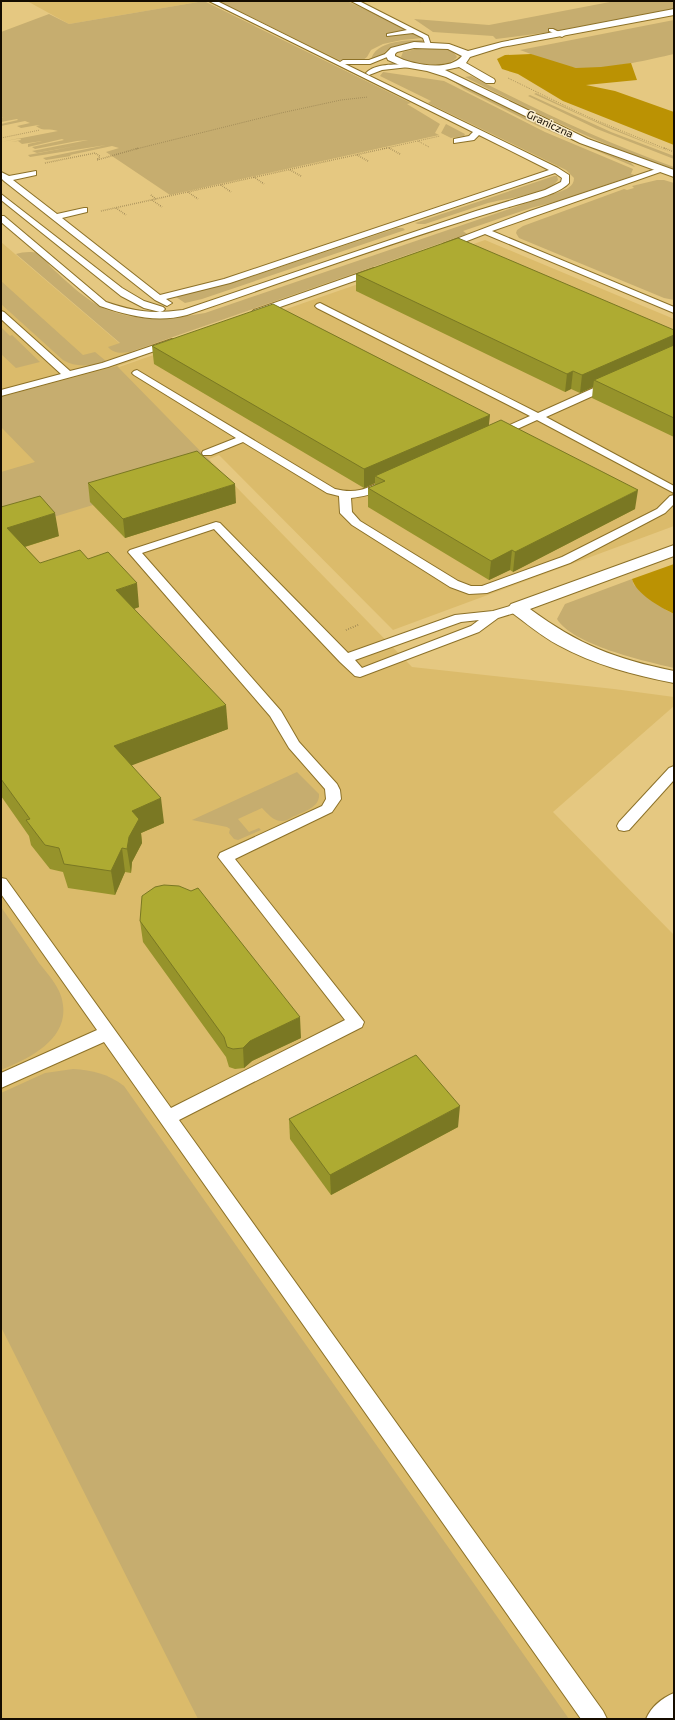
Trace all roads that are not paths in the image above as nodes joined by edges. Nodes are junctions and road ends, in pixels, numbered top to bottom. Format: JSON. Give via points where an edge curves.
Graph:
{"nodes":[{"id":1,"x":212,"y":1,"type":"edge"},
{"id":2,"x":354,"y":1,"type":"edge"},
{"id":3,"x":674,"y":12,"type":"edge"},
{"id":4,"x":551,"y":30,"type":"dead end"},
{"id":5,"x":414,"y":31,"type":"junction"},
{"id":6,"x":562,"y":34,"type":"junction"},
{"id":7,"x":389,"y":35,"type":"dead end"},
{"id":8,"x":527,"y":40,"type":"junction"},
{"id":9,"x":428,"y":45,"type":"junction"},
{"id":10,"x":446,"y":46,"type":"junction"},
{"id":11,"x":494,"y":47,"type":"junction"},
{"id":12,"x":390,"y":54,"type":"junction"},
{"id":13,"x":467,"y":55,"type":"junction"},
{"id":14,"x":334,"y":61,"type":"junction"},
{"id":15,"x":460,"y":63,"type":"junction"},
{"id":16,"x":407,"y":66,"type":"junction"},
{"id":17,"x":429,"y":68,"type":"junction"},
{"id":18,"x":472,"y":71,"type":"junction"},
{"id":19,"x":369,"y":78,"type":"junction"},
{"id":20,"x":498,"y":85,"type":"dead end"},
{"id":21,"x":478,"y":132,"type":"junction"},
{"id":22,"x":457,"y":141,"type":"dead end"},
{"id":23,"x":622,"y":143,"type":"dead end"},
{"id":24,"x":671,"y":158,"type":"edge"},
{"id":25,"x":555,"y":170,"type":"junction"},
{"id":26,"x":662,"y":170,"type":"junction"},
{"id":27,"x":33,"y":174,"type":"dead end"},
{"id":28,"x":674,"y":174,"type":"edge"},
{"id":29,"x":4,"y":176,"type":"edge"},
{"id":30,"x":620,"y":184,"type":"junction"},
{"id":31,"x":632,"y":189,"type":"dead end"},
{"id":32,"x":1,"y":196,"type":"edge"},
{"id":33,"x":84,"y":210,"type":"dead end"},
{"id":34,"x":56,"y":217,"type":"junction"},
{"id":35,"x":1,"y":218,"type":"edge"},
{"id":36,"x":403,"y":222,"type":"junction"},
{"id":37,"x":422,"y":232,"type":"junction"},
{"id":38,"x":487,"y":232,"type":"junction"},
{"id":39,"x":434,"y":250,"type":"edge"},
{"id":40,"x":381,"y":269,"type":"edge"},
{"id":41,"x":158,"y":298,"type":"junction"},
{"id":42,"x":320,"y":306,"type":"dead end"},
{"id":43,"x":197,"y":308,"type":"junction"},
{"id":44,"x":674,"y":310,"type":"edge"},
{"id":45,"x":1,"y":314,"type":"edge"},
{"id":46,"x":246,"y":316,"type":"edge"},
{"id":47,"x":178,"y":340,"type":"edge"},
{"id":48,"x":137,"y":373,"type":"dead end"},
{"id":49,"x":68,"y":375,"type":"junction"},
{"id":50,"x":624,"y":378,"type":"edge"},
{"id":51,"x":1,"y":393,"type":"edge"},
{"id":52,"x":537,"y":416,"type":"junction"},
{"id":53,"x":244,"y":438,"type":"junction"},
{"id":54,"x":489,"y":438,"type":"edge"},
{"id":55,"x":207,"y":453,"type":"dead end"},
{"id":56,"x":395,"y":480,"type":"edge"},
{"id":57,"x":674,"y":490,"type":"edge"},
{"id":58,"x":345,"y":495,"type":"junction"},
{"id":59,"x":674,"y":498,"type":"edge"},
{"id":60,"x":674,"y":550,"type":"edge"},
{"id":61,"x":517,"y":608,"type":"junction"},
{"id":62,"x":494,"y":615,"type":"junction"},
{"id":63,"x":346,"y":658,"type":"junction"},
{"id":64,"x":674,"y":677,"type":"edge"},
{"id":65,"x":674,"y":771,"type":"edge"},
{"id":66,"x":624,"y":826,"type":"dead end"},
{"id":67,"x":1,"y":883,"type":"edge"},
{"id":68,"x":107,"y":1033,"type":"junction"},
{"id":69,"x":1,"y":1081,"type":"edge"},
{"id":70,"x":167,"y":1118,"type":"junction"},
{"id":71,"x":674,"y":1705,"type":"edge"},
{"id":72,"x":595,"y":1719,"type":"edge"},
{"id":73,"x":658,"y":1719,"type":"edge"}],
"edges":[{"from":1,"to":14,"type":"lane"},
{"from":2,"to":5,"type":"lane"},
{"from":3,"to":6,"type":"main road"},
{"from":4,"to":6,"type":"lane"},
{"from":5,"to":7,"type":"lane"},
{"from":5,"to":9,"type":"lane","via":[[427,38]]},
{"from":6,"to":8,"type":"main road"},
{"from":8,"to":10,"type":"main road","via":[[499,40]]},
{"from":8,"to":11,"type":"main road"},
{"from":9,"to":10,"type":"main road"},
{"from":9,"to":12,"type":"main road","via":[[402,48]]},
{"from":10,"to":13,"type":"main road"},
{"from":11,"to":13,"type":"main road"},
{"from":11,"to":18,"type":"main road","via":[[475,60]]},
{"from":12,"to":14,"type":"lane","via":[[367,63]]},
{"from":12,"to":16,"type":"main road","via":[[391,58]]},
{"from":13,"to":15,"type":"main road"},
{"from":14,"to":19,"type":"lane"},
{"from":15,"to":17,"type":"main road"},
{"from":15,"to":18,"type":"main road"},
{"from":16,"to":17,"type":"main road"},
{"from":16,"to":19,"type":"lane","via":[[373,70]]},
{"from":17,"to":26,"type":"main road","name":"Graniczna","via":[[584,141]]},
{"from":18,"to":20,"type":"main road"},
{"from":19,"to":21,"type":"lane"},
{"from":21,"to":22,"type":"lane","via":[[471,138]]},
{"from":21,"to":25,"type":"lane"},
{"from":23,"to":24,"type":"main road"},
{"from":25,"to":36,"type":"lane"},
{"from":25,"to":37,"type":"lane","via":[[566,177],[565,183],[560,187]]},
{"from":26,"to":28,"type":"main road","name":"Graniczna"},
{"from":26,"to":30,"type":"lane"},
{"from":27,"to":29,"type":"lane"},
{"from":29,"to":34,"type":"lane"},
{"from":30,"to":31,"type":"lane"},
{"from":30,"to":38,"type":"lane","via":[[533,213]]},
{"from":32,"to":43,"type":"lane","via":[[131,299],[153,308]]},
{"from":33,"to":34,"type":"lane"},
{"from":34,"to":41,"type":"lane"},
{"from":35,"to":43,"type":"lane","via":[[109,307],[156,316],[184,313]]},
{"from":36,"to":37,"type":"lane"},
{"from":36,"to":41,"type":"lane","via":[[227,281]]},
{"from":37,"to":43,"type":"lane"},
{"from":38,"to":39,"type":"lane"},
{"from":38,"to":44,"type":"lane"},
{"from":40,"to":46,"type":"lane"},
{"from":41,"to":43,"type":"lane","via":[[173,305]]},
{"from":42,"to":52,"type":"lane"},
{"from":45,"to":49,"type":"lane"},
{"from":47,"to":49,"type":"lane"},
{"from":48,"to":53,"type":"lane"},
{"from":49,"to":51,"type":"lane"},
{"from":50,"to":52,"type":"lane"},
{"from":52,"to":54,"type":"lane"},
{"from":52,"to":57,"type":"lane"},
{"from":53,"to":55,"type":"lane"},
{"from":53,"to":58,"type":"lane","via":[[331,491]]},
{"from":56,"to":58,"type":"lane","via":[[366,493]]},
{"from":58,"to":59,"type":"lane","via":[[346,513],[356,523],[454,584],[469,590],[483,590],[566,560],[661,511]]},
{"from":60,"to":61,"type":"main road"},
{"from":61,"to":62,"type":"lane"},
{"from":61,"to":64,"type":"main road","via":[[552,634],[595,656]]},
{"from":62,"to":63,"type":"lane","via":[[459,618]]},
{"from":62,"to":63,"type":"lane","via":[[475,629],[360,673]]},
{"from":63,"to":70,"type":"lane","via":[[216,525],[134,552],[276,714],[294,745],[332,787],[334,802],[327,809],[225,857],[356,1022]]},
{"from":65,"to":66,"type":"lane"},
{"from":67,"to":68,"type":"lane"},
{"from":68,"to":69,"type":"lane"},
{"from":68,"to":70,"type":"lane"},
{"from":70,"to":72,"type":"lane"},
{"from":71,"to":73,"type":"lane"}]}
